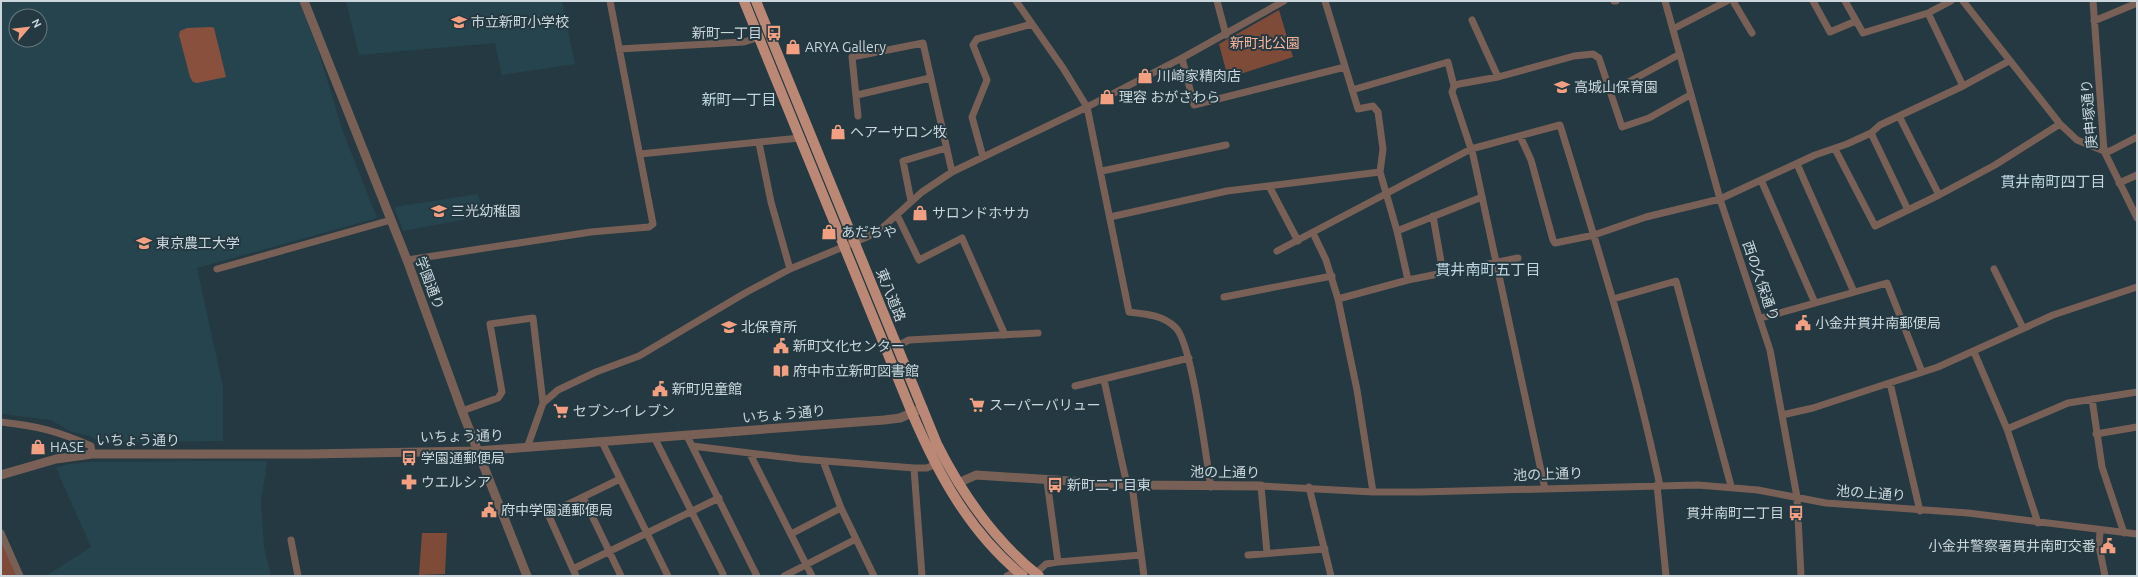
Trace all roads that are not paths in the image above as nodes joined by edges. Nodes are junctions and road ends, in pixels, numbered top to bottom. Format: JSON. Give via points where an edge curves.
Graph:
{"nodes":[{"id":1,"x":304,"y":1,"type":"edge"},
{"id":2,"x":610,"y":1,"type":"edge"},
{"id":3,"x":744,"y":1,"type":"edge"},
{"id":4,"x":756,"y":1,"type":"edge"},
{"id":5,"x":1016,"y":1,"type":"edge"},
{"id":6,"x":1217,"y":1,"type":"edge"},
{"id":7,"x":1284,"y":1,"type":"edge"},
{"id":8,"x":1325,"y":1,"type":"edge"},
{"id":9,"x":1665,"y":1,"type":"edge"},
{"id":10,"x":1727,"y":1,"type":"edge"},
{"id":11,"x":1733,"y":1,"type":"edge"},
{"id":12,"x":1814,"y":1,"type":"edge"},
{"id":13,"x":1845,"y":1,"type":"edge"},
{"id":14,"x":1951,"y":1,"type":"edge"},
{"id":15,"x":1963,"y":1,"type":"edge"},
{"id":16,"x":2093,"y":1,"type":"edge"},
{"id":17,"x":2137,"y":3,"type":"edge"},
{"id":18,"x":1928,"y":13,"type":"junction"},
{"id":19,"x":1472,"y":20,"type":"dead end"},
{"id":20,"x":1856,"y":21,"type":"junction"},
{"id":21,"x":2094,"y":22,"type":"junction"},
{"id":22,"x":1032,"y":24,"type":"junction"},
{"id":23,"x":1673,"y":30,"type":"junction"},
{"id":24,"x":1752,"y":33,"type":"dead end"},
{"id":25,"x":1226,"y":34,"type":"junction"},
{"id":26,"x":760,"y":37,"type":"junction"},
{"id":27,"x":619,"y":49,"type":"junction"},
{"id":28,"x":1680,"y":54,"type":"junction"},
{"id":29,"x":1182,"y":58,"type":"junction"},
{"id":30,"x":2009,"y":61,"type":"junction"},
{"id":31,"x":1345,"y":67,"type":"junction"},
{"id":32,"x":1498,"y":77,"type":"junction"},
{"id":33,"x":930,"y":78,"type":"junction"},
{"id":34,"x":1454,"y":86,"type":"junction"},
{"id":35,"x":1963,"y":86,"type":"junction"},
{"id":36,"x":1352,"y":90,"type":"junction"},
{"id":37,"x":1610,"y":92,"type":"junction"},
{"id":38,"x":857,"y":95,"type":"junction"},
{"id":39,"x":1690,"y":95,"type":"junction"},
{"id":40,"x":1087,"y":107,"type":"junction"},
{"id":41,"x":858,"y":116,"type":"dead end"},
{"id":42,"x":1899,"y":116,"type":"junction"},
{"id":43,"x":2060,"y":124,"type":"junction"},
{"id":44,"x":1871,"y":133,"type":"junction"},
{"id":45,"x":1520,"y":136,"type":"junction"},
{"id":46,"x":2137,"y":137,"type":"edge"},
{"id":47,"x":800,"y":138,"type":"junction"},
{"id":48,"x":759,"y":142,"type":"junction"},
{"id":49,"x":1226,"y":145,"type":"dead end"},
{"id":50,"x":946,"y":148,"type":"junction"},
{"id":51,"x":1471,"y":149,"type":"junction"},
{"id":52,"x":1835,"y":149,"type":"junction"},
{"id":53,"x":2104,"y":151,"type":"junction"},
{"id":54,"x":640,"y":154,"type":"junction"},
{"id":55,"x":983,"y":157,"type":"junction"},
{"id":56,"x":1797,"y":164,"type":"junction"},
{"id":57,"x":952,"y":172,"type":"junction"},
{"id":58,"x":1102,"y":172,"type":"junction"},
{"id":59,"x":1380,"y":172,"type":"junction"},
{"id":60,"x":2137,"y":175,"type":"edge"},
{"id":61,"x":1761,"y":180,"type":"junction"},
{"id":62,"x":2119,"y":183,"type":"junction"},
{"id":63,"x":1269,"y":186,"type":"junction"},
{"id":64,"x":1386,"y":194,"type":"junction"},
{"id":65,"x":1939,"y":195,"type":"junction"},
{"id":66,"x":1482,"y":197,"type":"junction"},
{"id":67,"x":1720,"y":199,"type":"junction"},
{"id":68,"x":912,"y":201,"type":"junction"},
{"id":69,"x":1908,"y":210,"type":"junction"},
{"id":70,"x":897,"y":216,"type":"junction"},
{"id":71,"x":1433,"y":216,"type":"junction"},
{"id":72,"x":1110,"y":217,"type":"junction"},
{"id":73,"x":2137,"y":218,"type":"edge"},
{"id":74,"x":391,"y":220,"type":"junction"},
{"id":75,"x":1397,"y":231,"type":"junction"},
{"id":76,"x":1313,"y":233,"type":"junction"},
{"id":77,"x":1594,"y":236,"type":"junction"},
{"id":78,"x":1298,"y":241,"type":"junction"},
{"id":79,"x":856,"y":243,"type":"junction"},
{"id":80,"x":845,"y":247,"type":"junction"},
{"id":81,"x":1277,"y":251,"type":"dead end"},
{"id":82,"x":1518,"y":258,"type":"dead end"},
{"id":83,"x":407,"y":260,"type":"junction"},
{"id":84,"x":1496,"y":263,"type":"junction"},
{"id":85,"x":217,"y":269,"type":"dead end"},
{"id":86,"x":1994,"y":269,"type":"dead end"},
{"id":87,"x":790,"y":270,"type":"junction"},
{"id":88,"x":1443,"y":273,"type":"junction"},
{"id":89,"x":1332,"y":276,"type":"junction"},
{"id":90,"x":1408,"y":280,"type":"junction"},
{"id":91,"x":2137,"y":287,"type":"edge"},
{"id":92,"x":1854,"y":292,"type":"junction"},
{"id":93,"x":1224,"y":297,"type":"dead end"},
{"id":94,"x":1338,"y":299,"type":"junction"},
{"id":95,"x":1613,"y":299,"type":"junction"},
{"id":96,"x":1815,"y":303,"type":"junction"},
{"id":97,"x":1761,"y":318,"type":"junction"},
{"id":98,"x":2023,"y":328,"type":"junction"},
{"id":99,"x":1038,"y":333,"type":"dead end"},
{"id":100,"x":1005,"y":335,"type":"junction"},
{"id":101,"x":897,"y":346,"type":"junction"},
{"id":102,"x":1974,"y":352,"type":"junction"},
{"id":103,"x":1189,"y":358,"type":"junction"},
{"id":104,"x":1922,"y":372,"type":"junction"},
{"id":105,"x":1104,"y":380,"type":"junction"},
{"id":106,"x":1890,"y":383,"type":"junction"},
{"id":107,"x":1075,"y":386,"type":"dead end"},
{"id":108,"x":2137,"y":392,"type":"edge"},
{"id":109,"x":2092,"y":399,"type":"junction"},
{"id":110,"x":543,"y":403,"type":"junction"},
{"id":111,"x":923,"y":408,"type":"junction"},
{"id":112,"x":462,"y":411,"type":"junction"},
{"id":113,"x":912,"y":413,"type":"junction"},
{"id":114,"x":1782,"y":415,"type":"junction"},
{"id":115,"x":1,"y":422,"type":"edge"},
{"id":116,"x":2137,"y":427,"type":"edge"},
{"id":117,"x":2007,"y":429,"type":"junction"},
{"id":118,"x":2096,"y":434,"type":"junction"},
{"id":119,"x":687,"y":436,"type":"junction"},
{"id":120,"x":655,"y":439,"type":"junction"},
{"id":121,"x":602,"y":442,"type":"junction"},
{"id":122,"x":692,"y":446,"type":"junction"},
{"id":123,"x":527,"y":448,"type":"junction"},
{"id":124,"x":477,"y":451,"type":"junction"},
{"id":125,"x":92,"y":454,"type":"junction"},
{"id":126,"x":750,"y":454,"type":"junction"},
{"id":127,"x":823,"y":461,"type":"junction"},
{"id":128,"x":936,"y":464,"type":"junction"},
{"id":129,"x":914,"y":468,"type":"junction"},
{"id":130,"x":1,"y":475,"type":"edge"},
{"id":131,"x":620,"y":479,"type":"junction"},
{"id":132,"x":1047,"y":481,"type":"junction"},
{"id":133,"x":958,"y":483,"type":"junction"},
{"id":134,"x":1130,"y":485,"type":"junction"},
{"id":135,"x":1658,"y":485,"type":"junction"},
{"id":136,"x":1261,"y":486,"type":"junction"},
{"id":137,"x":1731,"y":486,"type":"junction"},
{"id":138,"x":1211,"y":487,"type":"junction"},
{"id":139,"x":1309,"y":487,"type":"junction"},
{"id":140,"x":1545,"y":489,"type":"junction"},
{"id":141,"x":1373,"y":492,"type":"junction"},
{"id":142,"x":582,"y":497,"type":"junction"},
{"id":143,"x":1797,"y":497,"type":"junction"},
{"id":144,"x":719,"y":498,"type":"junction"},
{"id":145,"x":841,"y":508,"type":"junction"},
{"id":146,"x":692,"y":511,"type":"junction"},
{"id":147,"x":1920,"y":511,"type":"junction"},
{"id":148,"x":2038,"y":523,"type":"junction"},
{"id":149,"x":2100,"y":531,"type":"junction"},
{"id":150,"x":1,"y":533,"type":"edge"},
{"id":151,"x":647,"y":533,"type":"junction"},
{"id":152,"x":2124,"y":533,"type":"junction"},
{"id":153,"x":791,"y":534,"type":"junction"},
{"id":154,"x":2137,"y":534,"type":"edge"},
{"id":155,"x":856,"y":539,"type":"junction"},
{"id":156,"x":290,"y":540,"type":"dead end"},
{"id":157,"x":1325,"y":549,"type":"junction"},
{"id":158,"x":609,"y":552,"type":"junction"},
{"id":159,"x":1268,"y":553,"type":"junction"},
{"id":160,"x":1141,"y":555,"type":"junction"},
{"id":161,"x":1248,"y":555,"type":"dead end"},
{"id":162,"x":1058,"y":562,"type":"junction"},
{"id":163,"x":806,"y":565,"type":"junction"},
{"id":164,"x":574,"y":573,"type":"edge"},
{"id":165,"x":1020,"y":573,"type":"edge"},
{"id":166,"x":723,"y":574,"type":"dead end"},
{"id":167,"x":1038,"y":575,"type":"edge"},
{"id":168,"x":20,"y":576,"type":"edge"},
{"id":169,"x":298,"y":576,"type":"edge"},
{"id":170,"x":527,"y":576,"type":"edge"},
{"id":171,"x":621,"y":576,"type":"edge"},
{"id":172,"x":668,"y":576,"type":"edge"},
{"id":173,"x":757,"y":576,"type":"edge"},
{"id":174,"x":784,"y":576,"type":"edge"},
{"id":175,"x":812,"y":576,"type":"edge"},
{"id":176,"x":874,"y":576,"type":"edge"},
{"id":177,"x":922,"y":576,"type":"edge"},
{"id":178,"x":1006,"y":576,"type":"edge"},
{"id":179,"x":1144,"y":576,"type":"edge"},
{"id":180,"x":1331,"y":576,"type":"edge"},
{"id":181,"x":1666,"y":576,"type":"edge"},
{"id":182,"x":1801,"y":576,"type":"edge"},
{"id":183,"x":2105,"y":576,"type":"edge"}],
"edges":[{"from":1,"to":74,"type":"street","name":"学園通り"},
{"from":2,"to":27,"type":"street"},
{"from":3,"to":26,"type":"main road","name":"東八道路"},
{"from":4,"to":79,"type":"main road","name":"東八道路"},
{"from":5,"to":22,"type":"street"},
{"from":6,"to":25,"type":"street"},
{"from":7,"to":25,"type":"street"},
{"from":8,"to":31,"type":"street"},
{"from":9,"to":23,"type":"street","name":"西の久保通り"},
{"from":10,"to":23,"type":"street"},
{"from":11,"to":24,"type":"street"},
{"from":12,"to":20,"type":"street","via":[[1830,32]]},
{"from":13,"to":20,"type":"street"},
{"from":14,"to":18,"type":"street"},
{"from":15,"to":30,"type":"street"},
{"from":16,"to":21,"type":"street","name":"庚申塚通り"},
{"from":17,"to":21,"type":"street"},
{"from":18,"to":20,"type":"street","via":[[1863,33]]},
{"from":18,"to":35,"type":"street"},
{"from":19,"to":32,"type":"street"},
{"from":21,"to":53,"type":"street","name":"庚申塚通り"},
{"from":22,"to":40,"type":"street"},
{"from":22,"to":55,"type":"street","via":[[977,39],[973,45],[987,80],[972,117]]},
{"from":23,"to":28,"type":"street","name":"西の久保通り"},
{"from":25,"to":29,"type":"street"},
{"from":26,"to":27,"type":"street","via":[[744,42]]},
{"from":26,"to":47,"type":"main road","name":"東八道路"},
{"from":27,"to":54,"type":"street"},
{"from":28,"to":37,"type":"street"},
{"from":28,"to":39,"type":"street","name":"西の久保通り"},
{"from":29,"to":31,"type":"street","via":[[1194,105]]},
{"from":29,"to":40,"type":"street"},
{"from":30,"to":35,"type":"street"},
{"from":30,"to":43,"type":"street"},
{"from":31,"to":36,"type":"street"},
{"from":32,"to":34,"type":"street"},
{"from":32,"to":37,"type":"street","via":[[1574,56],[1593,54],[1599,58]]},
{"from":33,"to":38,"type":"street"},
{"from":33,"to":38,"type":"street","via":[[923,43],[852,57]]},
{"from":33,"to":50,"type":"street"},
{"from":34,"to":36,"type":"street","via":[[1448,62]]},
{"from":34,"to":51,"type":"street","via":[[1452,92]]},
{"from":35,"to":42,"type":"street"},
{"from":36,"to":59,"type":"street","via":[[1358,109],[1373,106],[1378,112],[1383,148]]},
{"from":37,"to":39,"type":"street","via":[[1622,127],[1649,118]]},
{"from":38,"to":41,"type":"street"},
{"from":39,"to":67,"type":"street","name":"西の久保通り"},
{"from":40,"to":55,"type":"street"},
{"from":40,"to":58,"type":"street"},
{"from":42,"to":44,"type":"street","via":[[1880,125]]},
{"from":42,"to":65,"type":"street"},
{"from":43,"to":53,"type":"street","via":[[2076,140]]},
{"from":43,"to":65,"type":"street","via":[[1995,166]]},
{"from":44,"to":52,"type":"street"},
{"from":44,"to":69,"type":"street"},
{"from":45,"to":51,"type":"street"},
{"from":45,"to":77,"type":"street","via":[[1531,160],[1555,243]]},
{"from":45,"to":77,"type":"street","via":[[1560,125]]},
{"from":46,"to":53,"type":"street","via":[[2110,151]]},
{"from":47,"to":48,"type":"street"},
{"from":47,"to":80,"type":"main road","name":"東八道路"},
{"from":48,"to":54,"type":"street"},
{"from":48,"to":87,"type":"street","via":[[771,202]]},
{"from":49,"to":58,"type":"street"},
{"from":50,"to":57,"type":"street"},
{"from":50,"to":68,"type":"street","via":[[903,161]]},
{"from":51,"to":64,"type":"street"},
{"from":51,"to":66,"type":"street"},
{"from":52,"to":56,"type":"street"},
{"from":52,"to":69,"type":"street","via":[[1874,226]]},
{"from":53,"to":62,"type":"street","name":"庚申塚通り"},
{"from":54,"to":83,"type":"street","via":[[653,224],[649,227],[591,232]]},
{"from":55,"to":57,"type":"street"},
{"from":56,"to":61,"type":"street"},
{"from":56,"to":92,"type":"street"},
{"from":57,"to":68,"type":"street"},
{"from":58,"to":72,"type":"street"},
{"from":59,"to":63,"type":"street"},
{"from":59,"to":64,"type":"street"},
{"from":60,"to":62,"type":"street"},
{"from":61,"to":67,"type":"street"},
{"from":61,"to":96,"type":"street"},
{"from":62,"to":73,"type":"street","name":"庚申塚通り"},
{"from":63,"to":72,"type":"street","via":[[1227,191]]},
{"from":63,"to":78,"type":"street"},
{"from":64,"to":75,"type":"street"},
{"from":64,"to":76,"type":"street"},
{"from":65,"to":69,"type":"street"},
{"from":66,"to":71,"type":"street"},
{"from":66,"to":84,"type":"street"},
{"from":67,"to":77,"type":"street","via":[[1646,217]]},
{"from":67,"to":97,"type":"street","name":"西の久保通り"},
{"from":68,"to":70,"type":"street"},
{"from":70,"to":79,"type":"street","via":[[881,229]]},
{"from":70,"to":100,"type":"street","via":[[919,260],[962,238]]},
{"from":71,"to":75,"type":"street"},
{"from":71,"to":88,"type":"street"},
{"from":72,"to":103,"type":"street","via":[[1129,312],[1155,315],[1176,327],[1182,336]]},
{"from":74,"to":83,"type":"street","name":"学園通り"},
{"from":74,"to":85,"type":"street"},
{"from":75,"to":90,"type":"street"},
{"from":76,"to":78,"type":"street"},
{"from":76,"to":89,"type":"street"},
{"from":77,"to":95,"type":"street"},
{"from":78,"to":81,"type":"street"},
{"from":79,"to":80,"type":"street"},
{"from":79,"to":101,"type":"main road","name":"東八道路"},
{"from":80,"to":87,"type":"street"},
{"from":80,"to":113,"type":"main road","name":"東八道路"},
{"from":82,"to":84,"type":"street"},
{"from":83,"to":112,"type":"street","name":"学園通り"},
{"from":84,"to":88,"type":"street"},
{"from":84,"to":140,"type":"street"},
{"from":86,"to":98,"type":"street"},
{"from":87,"to":110,"type":"street","via":[[745,293],[639,356],[567,385]]},
{"from":88,"to":90,"type":"street"},
{"from":89,"to":93,"type":"street"},
{"from":89,"to":94,"type":"street"},
{"from":90,"to":94,"type":"street"},
{"from":91,"to":98,"type":"street","via":[[2080,305]]},
{"from":92,"to":96,"type":"street"},
{"from":92,"to":104,"type":"street","via":[[1887,283]]},
{"from":94,"to":141,"type":"street","via":[[1357,390]]},
{"from":95,"to":135,"type":"street","via":[[1645,414]]},
{"from":95,"to":137,"type":"street","via":[[1676,281]]},
{"from":96,"to":97,"type":"street"},
{"from":97,"to":114,"type":"street","name":"西の久保通り","via":[[1770,350]]},
{"from":98,"to":102,"type":"street"},
{"from":99,"to":100,"type":"street"},
{"from":100,"to":101,"type":"street","via":[[909,340]]},
{"from":101,"to":111,"type":"main road","name":"東八道路"},
{"from":102,"to":104,"type":"street"},
{"from":102,"to":117,"type":"street"},
{"from":103,"to":105,"type":"street"},
{"from":103,"to":138,"type":"street"},
{"from":104,"to":106,"type":"street"},
{"from":105,"to":107,"type":"street"},
{"from":105,"to":134,"type":"street"},
{"from":106,"to":114,"type":"street"},
{"from":106,"to":147,"type":"street"},
{"from":108,"to":109,"type":"street"},
{"from":109,"to":117,"type":"street","via":[[2068,403]]},
{"from":109,"to":118,"type":"street"},
{"from":110,"to":112,"type":"street","via":[[533,318],[490,324],[502,392],[498,398]]},
{"from":110,"to":123,"type":"street"},
{"from":111,"to":113,"type":"street","name":"いちょう通り"},
{"from":111,"to":133,"type":"main road","name":"東八道路","via":[[937,444]]},
{"from":112,"to":124,"type":"street","name":"学園通り"},
{"from":113,"to":119,"type":"street","name":"いちょう通り","via":[[884,420]]},
{"from":113,"to":128,"type":"main road","name":"東八道路"},
{"from":114,"to":143,"type":"street","name":"西の久保通り"},
{"from":115,"to":125,"type":"street","via":[[35,426],[71,437],[91,446]]},
{"from":116,"to":118,"type":"street"},
{"from":117,"to":148,"type":"street"},
{"from":118,"to":152,"type":"street","via":[[2102,467]]},
{"from":119,"to":120,"type":"street","name":"いちょう通り"},
{"from":119,"to":122,"type":"street"},
{"from":120,"to":121,"type":"street","name":"いちょう通り"},
{"from":120,"to":146,"type":"street"},
{"from":121,"to":123,"type":"street","name":"いちょう通り"},
{"from":121,"to":131,"type":"street"},
{"from":122,"to":126,"type":"street"},
{"from":122,"to":144,"type":"street"},
{"from":123,"to":124,"type":"street","name":"いちょう通り"},
{"from":124,"to":125,"type":"street","name":"いちょう通り"},
{"from":124,"to":170,"type":"street","name":"学園通り"},
{"from":125,"to":130,"type":"street","name":"いちょう通り","via":[[56,459]]},
{"from":126,"to":127,"type":"street"},
{"from":126,"to":153,"type":"street"},
{"from":127,"to":129,"type":"street"},
{"from":127,"to":145,"type":"street"},
{"from":128,"to":129,"type":"street","via":[[927,468]]},
{"from":128,"to":165,"type":"main road","name":"東八道路","via":[[971,520]]},
{"from":129,"to":177,"type":"street"},
{"from":131,"to":142,"type":"street"},
{"from":131,"to":151,"type":"street"},
{"from":132,"to":133,"type":"street","name":"池の上通り","via":[[976,475]]},
{"from":132,"to":134,"type":"street","name":"池の上通り"},
{"from":132,"to":162,"type":"street"},
{"from":133,"to":167,"type":"main road","name":"東八道路","via":[[988,524]]},
{"from":134,"to":138,"type":"street","name":"池の上通り"},
{"from":134,"to":160,"type":"street"},
{"from":135,"to":137,"type":"street","name":"池の上通り"},
{"from":135,"to":140,"type":"street","name":"池の上通り"},
{"from":135,"to":181,"type":"street"},
{"from":136,"to":138,"type":"street","name":"池の上通り"},
{"from":136,"to":139,"type":"street","name":"池の上通り"},
{"from":136,"to":159,"type":"street"},
{"from":137,"to":143,"type":"street","name":"池の上通り"},
{"from":139,"to":141,"type":"street","name":"池の上通り"},
{"from":139,"to":157,"type":"street"},
{"from":140,"to":141,"type":"street","name":"池の上通り"},
{"from":142,"to":158,"type":"street"},
{"from":142,"to":164,"type":"street","via":[[548,514]]},
{"from":143,"to":147,"type":"street","name":"池の上通り","via":[[1826,503]]},
{"from":143,"to":182,"type":"street","name":"西の久保通り"},
{"from":144,"to":146,"type":"street"},
{"from":144,"to":173,"type":"street"},
{"from":145,"to":153,"type":"street"},
{"from":145,"to":155,"type":"street"},
{"from":146,"to":151,"type":"street"},
{"from":146,"to":166,"type":"street"},
{"from":147,"to":148,"type":"street","name":"池の上通り"},
{"from":148,"to":149,"type":"street","name":"池の上通り"},
{"from":149,"to":152,"type":"street","name":"池の上通り"},
{"from":149,"to":183,"type":"street","via":[[2099,546]]},
{"from":150,"to":168,"type":"street"},
{"from":151,"to":158,"type":"street"},
{"from":151,"to":172,"type":"street"},
{"from":152,"to":154,"type":"street","name":"池の上通り"},
{"from":153,"to":163,"type":"street"},
{"from":155,"to":163,"type":"street"},
{"from":155,"to":176,"type":"street"},
{"from":156,"to":169,"type":"street"},
{"from":157,"to":159,"type":"street"},
{"from":157,"to":180,"type":"street"},
{"from":158,"to":164,"type":"street"},
{"from":158,"to":171,"type":"street"},
{"from":159,"to":161,"type":"street"},
{"from":160,"to":162,"type":"street"},
{"from":160,"to":179,"type":"street"},
{"from":162,"to":167,"type":"street","via":[[1046,564]]},
{"from":163,"to":174,"type":"street"},
{"from":163,"to":175,"type":"street"},
{"from":165,"to":178,"type":"street"}]}
